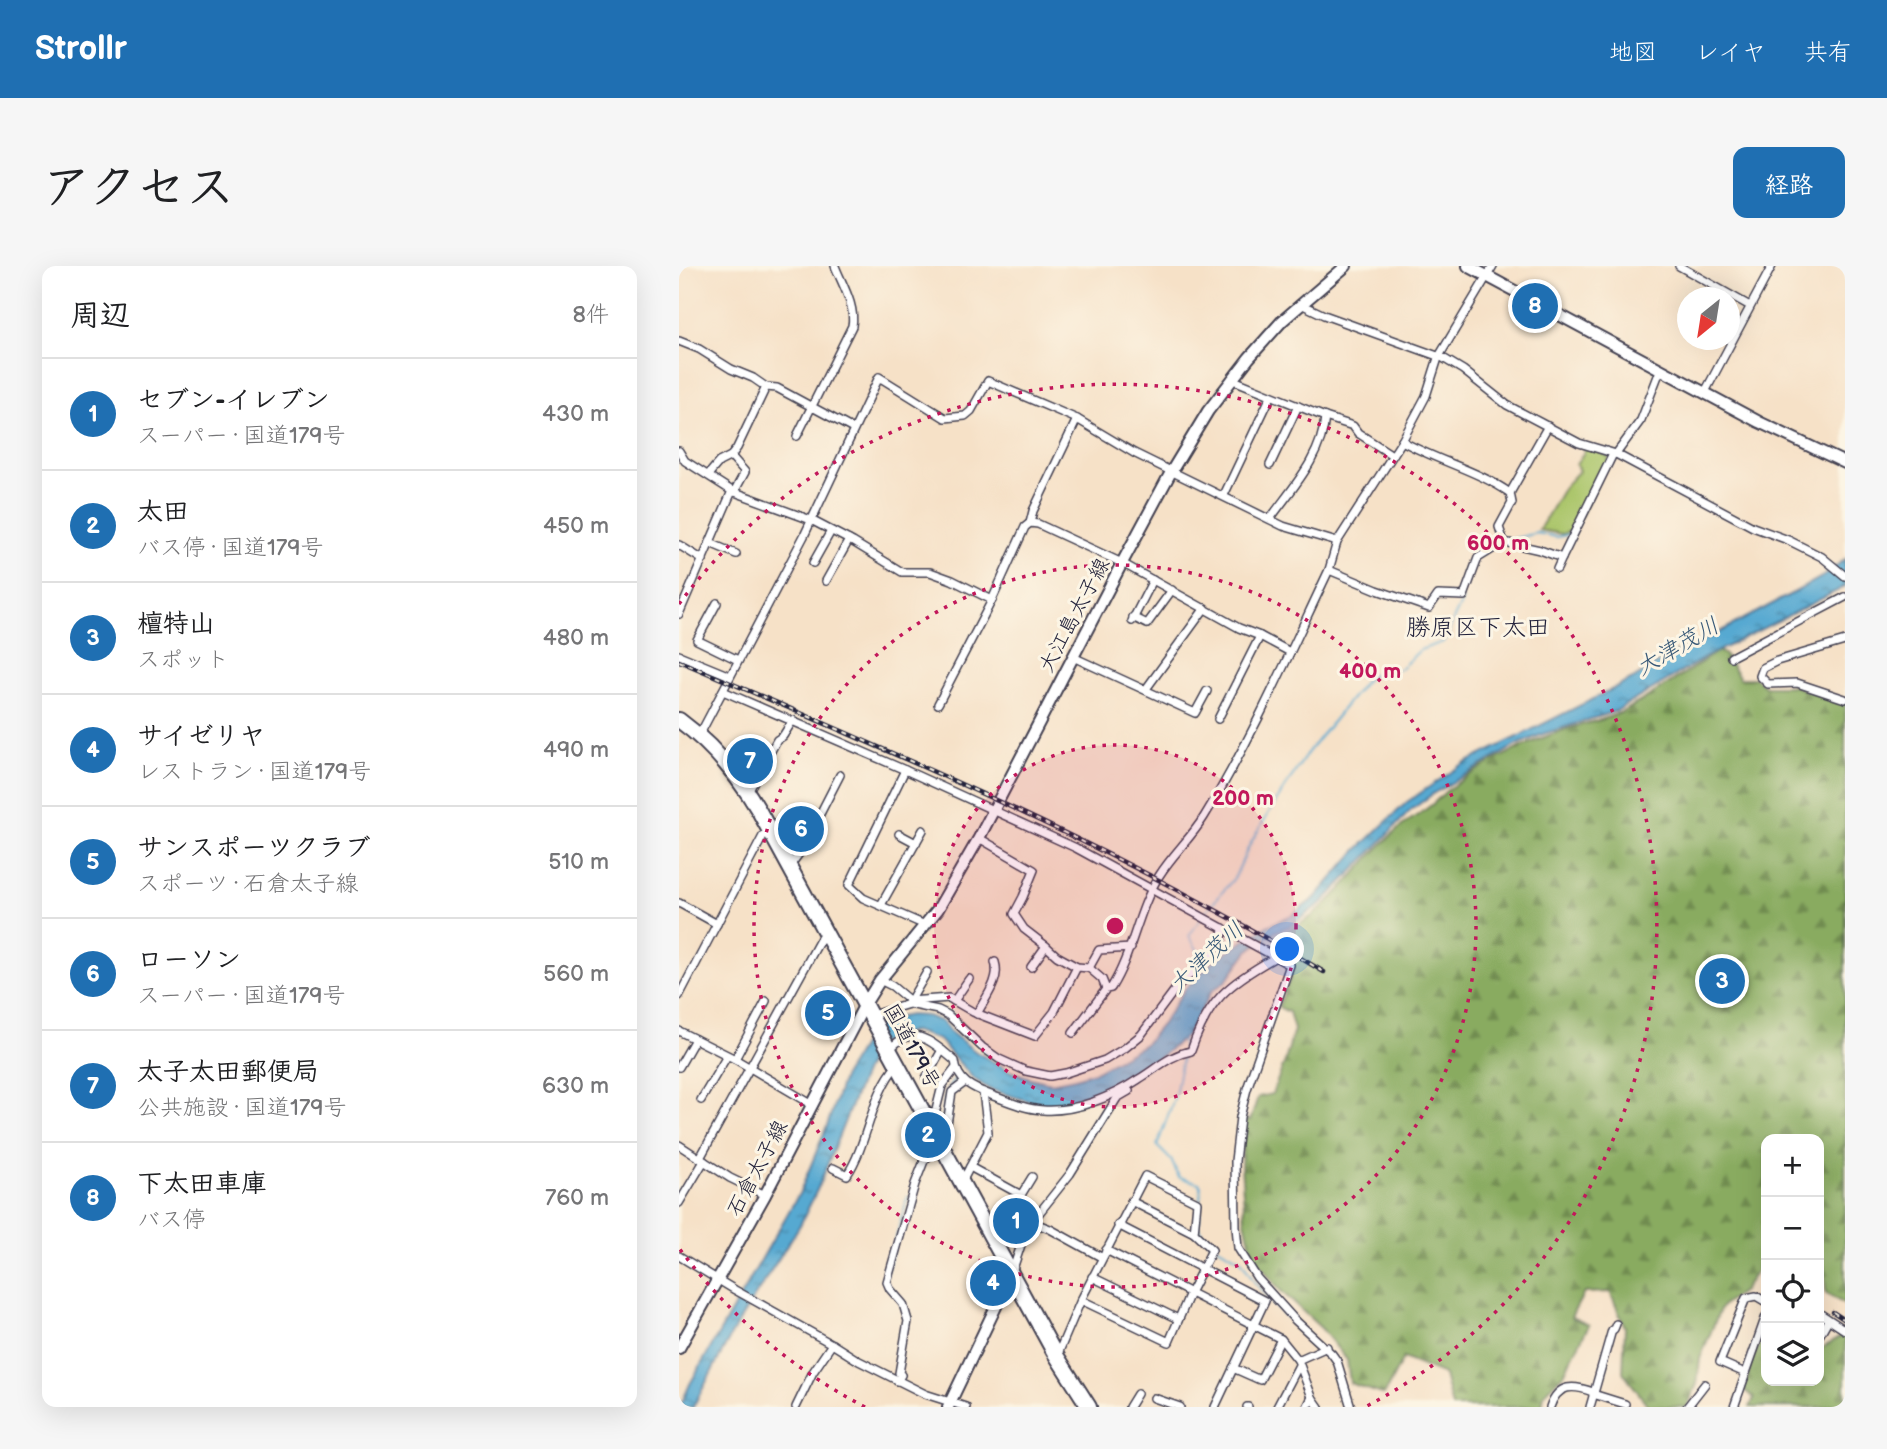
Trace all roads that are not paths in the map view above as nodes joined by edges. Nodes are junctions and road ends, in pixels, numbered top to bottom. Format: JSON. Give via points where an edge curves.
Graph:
{"nodes":[{"id":1,"x":835,"y":266,"type":"edge"},
{"id":2,"x":1346,"y":266,"type":"edge"},
{"id":3,"x":1468,"y":266,"type":"edge"},
{"id":4,"x":1679,"y":266,"type":"edge"},
{"id":5,"x":1772,"y":266,"type":"edge"},
{"id":6,"x":1490,"y":271,"type":"edge"},
{"id":7,"x":1301,"y":304,"type":"junction"},
{"id":8,"x":1750,"y":306,"type":"junction"},
{"id":9,"x":679,"y":341,"type":"edge"},
{"id":10,"x":1438,"y":358,"type":"junction"},
{"id":11,"x":1661,"y":368,"type":"junction"},
{"id":12,"x":1231,"y":380,"type":"junction"},
{"id":13,"x":766,"y":387,"type":"junction"},
{"id":14,"x":1705,"y":392,"type":"junction"},
{"id":15,"x":1271,"y":396,"type":"junction"},
{"id":16,"x":1298,"y":406,"type":"junction"},
{"id":17,"x":811,"y":409,"type":"junction"},
{"id":18,"x":1325,"y":418,"type":"junction"},
{"id":19,"x":1077,"y":419,"type":"junction"},
{"id":20,"x":1548,"y":426,"type":"junction"},
{"id":21,"x":853,"y":429,"type":"junction"},
{"id":22,"x":797,"y":436,"type":"dead end"},
{"id":23,"x":1402,"y":441,"type":"junction"},
{"id":24,"x":679,"y":451,"type":"edge"},
{"id":25,"x":1615,"y":454,"type":"junction"},
{"id":26,"x":1392,"y":455,"type":"junction"},
{"id":27,"x":731,"y":456,"type":"junction"},
{"id":28,"x":1845,"y":463,"type":"edge"},
{"id":29,"x":1270,"y":465,"type":"dead end"},
{"id":30,"x":1171,"y":472,"type":"junction"},
{"id":31,"x":708,"y":475,"type":"junction"},
{"id":32,"x":733,"y":491,"type":"junction"},
{"id":33,"x":1510,"y":493,"type":"junction"},
{"id":34,"x":1224,"y":495,"type":"junction"},
{"id":35,"x":1270,"y":519,"type":"junction"},
{"id":36,"x":811,"y":520,"type":"junction"},
{"id":37,"x":1030,"y":523,"type":"junction"},
{"id":38,"x":831,"y":531,"type":"junction"},
{"id":39,"x":849,"y":540,"type":"junction"},
{"id":40,"x":1503,"y":540,"type":"junction"},
{"id":41,"x":1337,"y":542,"type":"junction"},
{"id":42,"x":710,"y":543,"type":"junction"},
{"id":43,"x":679,"y":545,"type":"edge"},
{"id":44,"x":737,"y":554,"type":"dead end"},
{"id":45,"x":1562,"y":558,"type":"junction"},
{"id":46,"x":703,"y":560,"type":"junction"},
{"id":47,"x":813,"y":563,"type":"dead end"},
{"id":48,"x":1122,"y":563,"type":"junction"},
{"id":49,"x":1557,"y":569,"type":"dead end"},
{"id":50,"x":1329,"y":570,"type":"junction"},
{"id":51,"x":1845,"y":576,"type":"edge"},
{"id":52,"x":1153,"y":580,"type":"junction"},
{"id":53,"x":826,"y":581,"type":"dead end"},
{"id":54,"x":1172,"y":590,"type":"junction"},
{"id":55,"x":1845,"y":597,"type":"edge"},
{"id":56,"x":992,"y":600,"type":"junction"},
{"id":57,"x":717,"y":603,"type":"dead end"},
{"id":58,"x":1205,"y":608,"type":"junction"},
{"id":59,"x":679,"y":614,"type":"edge"},
{"id":60,"x":1261,"y":636,"type":"junction"},
{"id":61,"x":1845,"y":641,"type":"edge"},
{"id":62,"x":1290,"y":652,"type":"junction"},
{"id":63,"x":679,"y":655,"type":"edge"},
{"id":64,"x":1073,"y":657,"type":"junction"},
{"id":65,"x":1731,"y":657,"type":"dead end"},
{"id":66,"x":738,"y":660,"type":"junction"},
{"id":67,"x":730,"y":676,"type":"junction"},
{"id":68,"x":1146,"y":689,"type":"junction"},
{"id":69,"x":723,"y":691,"type":"junction"},
{"id":70,"x":1207,"y":691,"type":"dead end"},
{"id":71,"x":1845,"y":699,"type":"edge"},
{"id":72,"x":938,"y":704,"type":"dead end"},
{"id":73,"x":1218,"y":719,"type":"dead end"},
{"id":74,"x":679,"y":720,"type":"edge"},
{"id":75,"x":793,"y":720,"type":"junction"},
{"id":76,"x":699,"y":736,"type":"junction"},
{"id":77,"x":905,"y":769,"type":"junction"},
{"id":78,"x":840,"y":775,"type":"dead end"},
{"id":79,"x":748,"y":792,"type":"junction"},
{"id":80,"x":994,"y":810,"type":"junction"},
{"id":81,"x":770,"y":830,"type":"junction"},
{"id":82,"x":923,"y":830,"type":"dead end"},
{"id":83,"x":899,"y":834,"type":"dead end"},
{"id":84,"x":979,"y":838,"type":"junction"},
{"id":85,"x":916,"y":843,"type":"junction"},
{"id":86,"x":790,"y":866,"type":"junction"},
{"id":87,"x":1152,"y":889,"type":"junction"},
{"id":88,"x":679,"y":903,"type":"edge"},
{"id":89,"x":881,"y":905,"type":"junction"},
{"id":90,"x":717,"y":924,"type":"junction"},
{"id":91,"x":925,"y":925,"type":"junction"},
{"id":92,"x":1223,"y":928,"type":"junction"},
{"id":93,"x":826,"y":933,"type":"junction"},
{"id":94,"x":1046,"y":946,"type":"junction"},
{"id":95,"x":1131,"y":948,"type":"junction"},
{"id":96,"x":1274,"y":958,"type":"junction"},
{"id":97,"x":995,"y":962,"type":"dead end"},
{"id":98,"x":1031,"y":967,"type":"dead end"},
{"id":99,"x":1077,"y":967,"type":"junction"},
{"id":100,"x":1089,"y":968,"type":"junction"},
{"id":101,"x":927,"y":972,"type":"dead end"},
{"id":102,"x":969,"y":979,"type":"dead end"},
{"id":103,"x":880,"y":980,"type":"junction"},
{"id":104,"x":1106,"y":989,"type":"junction"},
{"id":105,"x":679,"y":996,"type":"edge"},
{"id":106,"x":766,"y":1001,"type":"dead end"},
{"id":107,"x":954,"y":1001,"type":"junction"},
{"id":108,"x":909,"y":1002,"type":"junction"},
{"id":109,"x":870,"y":1013,"type":"junction"},
{"id":110,"x":977,"y":1014,"type":"junction"},
{"id":111,"x":679,"y":1031,"type":"edge"},
{"id":112,"x":1073,"y":1032,"type":"dead end"},
{"id":113,"x":695,"y":1039,"type":"junction"},
{"id":114,"x":889,"y":1047,"type":"junction"},
{"id":115,"x":942,"y":1050,"type":"junction"},
{"id":116,"x":1174,"y":1056,"type":"junction"},
{"id":117,"x":731,"y":1058,"type":"junction"},
{"id":118,"x":898,"y":1063,"type":"junction"},
{"id":119,"x":679,"y":1067,"type":"edge"},
{"id":120,"x":750,"y":1068,"type":"junction"},
{"id":121,"x":955,"y":1069,"type":"junction"},
{"id":122,"x":926,"y":1079,"type":"dead end"},
{"id":123,"x":964,"y":1083,"type":"junction"},
{"id":124,"x":983,"y":1092,"type":"junction"},
{"id":125,"x":701,"y":1100,"type":"dead end"},
{"id":126,"x":813,"y":1105,"type":"junction"},
{"id":127,"x":932,"y":1128,"type":"junction"},
{"id":128,"x":940,"y":1143,"type":"junction"},
{"id":129,"x":679,"y":1145,"type":"edge"},
{"id":130,"x":702,"y":1159,"type":"junction"},
{"id":131,"x":970,"y":1167,"type":"junction"},
{"id":132,"x":833,"y":1168,"type":"dead end"},
{"id":133,"x":1032,"y":1177,"type":"dead end"},
{"id":134,"x":962,"y":1182,"type":"junction"},
{"id":135,"x":765,"y":1195,"type":"junction"},
{"id":136,"x":1021,"y":1195,"type":"junction"},
{"id":137,"x":1131,"y":1201,"type":"junction"},
{"id":138,"x":679,"y":1203,"type":"edge"},
{"id":139,"x":1034,"y":1219,"type":"junction"},
{"id":140,"x":1118,"y":1225,"type":"junction"},
{"id":141,"x":1194,"y":1233,"type":"junction"},
{"id":142,"x":1104,"y":1253,"type":"junction"},
{"id":143,"x":679,"y":1256,"type":"edge"},
{"id":144,"x":1202,"y":1268,"type":"junction"},
{"id":145,"x":1011,"y":1273,"type":"junction"},
{"id":146,"x":1092,"y":1277,"type":"junction"},
{"id":147,"x":717,"y":1280,"type":"junction"},
{"id":148,"x":1189,"y":1293,"type":"junction"},
{"id":149,"x":1268,"y":1298,"type":"junction"},
{"id":150,"x":1761,"y":1299,"type":"edge"},
{"id":151,"x":1081,"y":1300,"type":"junction"},
{"id":152,"x":1824,"y":1317,"type":"edge"},
{"id":153,"x":1178,"y":1320,"type":"junction"},
{"id":154,"x":1828,"y":1320,"type":"junction"},
{"id":155,"x":1763,"y":1323,"type":"edge"},
{"id":156,"x":1616,"y":1324,"type":"dead end"},
{"id":157,"x":1255,"y":1326,"type":"junction"},
{"id":158,"x":1824,"y":1327,"type":"edge"},
{"id":159,"x":1845,"y":1330,"type":"edge"},
{"id":160,"x":1281,"y":1339,"type":"junction"},
{"id":161,"x":832,"y":1344,"type":"junction"},
{"id":162,"x":679,"y":1348,"type":"edge"},
{"id":163,"x":1323,"y":1349,"type":"junction"},
{"id":164,"x":1057,"y":1357,"type":"junction"},
{"id":165,"x":1299,"y":1363,"type":"junction"},
{"id":166,"x":1233,"y":1368,"type":"junction"},
{"id":167,"x":1745,"y":1373,"type":"junction"},
{"id":168,"x":899,"y":1378,"type":"junction"},
{"id":169,"x":1705,"y":1384,"type":"dead end"},
{"id":170,"x":1593,"y":1393,"type":"junction"},
{"id":171,"x":1137,"y":1394,"type":"dead end"},
{"id":172,"x":1312,"y":1397,"type":"junction"},
{"id":173,"x":1154,"y":1398,"type":"dead end"},
{"id":174,"x":949,"y":1404,"type":"edge"},
{"id":175,"x":1625,"y":1404,"type":"dead end"},
{"id":176,"x":1165,"y":1405,"type":"edge"},
{"id":177,"x":796,"y":1407,"type":"edge"},
{"id":178,"x":966,"y":1407,"type":"edge"},
{"id":179,"x":1089,"y":1407,"type":"edge"},
{"id":180,"x":1129,"y":1407,"type":"edge"},
{"id":181,"x":1180,"y":1407,"type":"edge"},
{"id":182,"x":1215,"y":1407,"type":"edge"},
{"id":183,"x":1277,"y":1407,"type":"edge"},
{"id":184,"x":1307,"y":1407,"type":"edge"},
{"id":185,"x":1319,"y":1407,"type":"edge"},
{"id":186,"x":1351,"y":1407,"type":"edge"},
{"id":187,"x":1550,"y":1407,"type":"edge"},
{"id":188,"x":1590,"y":1407,"type":"edge"},
{"id":189,"x":1687,"y":1407,"type":"edge"},
{"id":190,"x":1734,"y":1407,"type":"edge"}],
"edges":[{"from":1,"to":17,"type":"street","via":[[854,317]]},
{"from":2,"to":7,"type":"main road","name":"大江島太子線"},
{"from":3,"to":6,"type":"main road"},
{"from":4,"to":8,"type":"street"},
{"from":5,"to":8,"type":"street"},
{"from":6,"to":10,"type":"street"},
{"from":6,"to":11,"type":"main road"},
{"from":7,"to":10,"type":"street"},
{"from":7,"to":12,"type":"main road","name":"大江島太子線"},
{"from":8,"to":14,"type":"street"},
{"from":9,"to":13,"type":"street"},
{"from":10,"to":20,"type":"street","via":[[1464,370],[1507,405]]},
{"from":10,"to":23,"type":"street","via":[[1426,396]]},
{"from":11,"to":14,"type":"main road"},
{"from":11,"to":25,"type":"street","via":[[1641,420]]},
{"from":12,"to":15,"type":"street"},
{"from":12,"to":30,"type":"main road","name":"大江島太子線"},
{"from":13,"to":17,"type":"street","via":[[777,388]]},
{"from":13,"to":27,"type":"street"},
{"from":14,"to":28,"type":"main road"},
{"from":15,"to":16,"type":"street"},
{"from":15,"to":34,"type":"street"},
{"from":16,"to":18,"type":"street"},
{"from":16,"to":29,"type":"street"},
{"from":17,"to":21,"type":"street"},
{"from":17,"to":22,"type":"street"},
{"from":18,"to":26,"type":"street","via":[[1353,426]]},
{"from":18,"to":35,"type":"street","via":[[1316,454]]},
{"from":19,"to":21,"type":"street","via":[[988,381],[971,411],[945,418],[879,377]]},
{"from":19,"to":30,"type":"street"},
{"from":19,"to":37,"type":"street"},
{"from":20,"to":25,"type":"street","via":[[1579,443]]},
{"from":20,"to":33,"type":"street"},
{"from":21,"to":36,"type":"street"},
{"from":23,"to":26,"type":"street"},
{"from":23,"to":33,"type":"street","via":[[1489,478]]},
{"from":24,"to":31,"type":"street","via":[[685,461]]},
{"from":25,"to":45,"type":"street"},
{"from":25,"to":51,"type":"street","via":[[1753,527],[1811,551]]},
{"from":26,"to":41,"type":"street"},
{"from":27,"to":31,"type":"street"},
{"from":27,"to":32,"type":"street","via":[[745,472]]},
{"from":30,"to":34,"type":"street"},
{"from":30,"to":48,"type":"main road","name":"大江島太子線"},
{"from":31,"to":32,"type":"street"},
{"from":32,"to":36,"type":"street"},
{"from":32,"to":42,"type":"street"},
{"from":33,"to":40,"type":"street","via":[[1512,503],[1499,523]]},
{"from":34,"to":35,"type":"street"},
{"from":35,"to":41,"type":"street"},
{"from":36,"to":38,"type":"street"},
{"from":36,"to":66,"type":"street"},
{"from":37,"to":48,"type":"street"},
{"from":37,"to":56,"type":"street"},
{"from":38,"to":39,"type":"street"},
{"from":38,"to":47,"type":"street"},
{"from":39,"to":53,"type":"street"},
{"from":39,"to":56,"type":"street","via":[[902,572],[930,572]]},
{"from":40,"to":45,"type":"street"},
{"from":40,"to":50,"type":"street","via":[[1478,558],[1462,596],[1438,595],[1429,608]]},
{"from":41,"to":50,"type":"street"},
{"from":42,"to":44,"type":"street"},
{"from":42,"to":46,"type":"street"},
{"from":43,"to":46,"type":"street"},
{"from":45,"to":49,"type":"street"},
{"from":46,"to":59,"type":"street"},
{"from":48,"to":52,"type":"street"},
{"from":48,"to":64,"type":"main road","name":"大江島太子線"},
{"from":50,"to":62,"type":"street"},
{"from":52,"to":54,"type":"street"},
{"from":52,"to":54,"type":"street","via":[[1132,619],[1147,624]]},
{"from":54,"to":58,"type":"street"},
{"from":55,"to":65,"type":"street"},
{"from":56,"to":72,"type":"street"},
{"from":57,"to":66,"type":"street","via":[[697,640]]},
{"from":58,"to":60,"type":"street"},
{"from":58,"to":68,"type":"street"},
{"from":60,"to":62,"type":"street"},
{"from":60,"to":73,"type":"street"},
{"from":61,"to":71,"type":"street","via":[[1777,661],[1763,668],[1760,676],[1768,684],[1797,684]]},
{"from":62,"to":87,"type":"street","via":[[1221,788]]},
{"from":63,"to":67,"type":"street"},
{"from":64,"to":68,"type":"street"},
{"from":64,"to":80,"type":"main road","name":"大江島太子線"},
{"from":66,"to":67,"type":"street"},
{"from":67,"to":69,"type":"street"},
{"from":68,"to":70,"type":"street","via":[[1195,712]]},
{"from":69,"to":75,"type":"street"},
{"from":69,"to":76,"type":"street"},
{"from":74,"to":76,"type":"highway","name":"国道179号"},
{"from":75,"to":77,"type":"street"},
{"from":75,"to":79,"type":"street"},
{"from":76,"to":79,"type":"highway","name":"国道179号"},
{"from":77,"to":80,"type":"street"},
{"from":77,"to":89,"type":"street","via":[[849,886]]},
{"from":78,"to":86,"type":"street"},
{"from":79,"to":81,"type":"highway","name":"国道179号"},
{"from":80,"to":84,"type":"main road","name":"大江島太子線"},
{"from":80,"to":87,"type":"street"},
{"from":81,"to":86,"type":"highway","name":"国道179号"},
{"from":81,"to":90,"type":"street"},
{"from":82,"to":85,"type":"street"},
{"from":83,"to":85,"type":"street"},
{"from":84,"to":91,"type":"main road","name":"大江島太子線"},
{"from":84,"to":94,"type":"street","via":[[1034,870],[1014,914],[1024,929]]},
{"from":85,"to":89,"type":"street"},
{"from":86,"to":93,"type":"highway","name":"国道179号"},
{"from":87,"to":92,"type":"street"},
{"from":87,"to":95,"type":"street"},
{"from":88,"to":90,"type":"street"},
{"from":89,"to":91,"type":"street"},
{"from":90,"to":105,"type":"street"},
{"from":91,"to":103,"type":"main road","name":"大江島太子線"},
{"from":92,"to":96,"type":"street"},
{"from":92,"to":108,"type":"street","via":[[1221,946],[1174,990],[1141,1034],[1105,1060],[1066,1073],[1050,1076],[1025,1071],[982,1047],[948,1015]]},
{"from":93,"to":109,"type":"highway","name":"国道179号"},
{"from":93,"to":120,"type":"street"},
{"from":94,"to":98,"type":"street"},
{"from":94,"to":99,"type":"street"},
{"from":95,"to":100,"type":"street","via":[[1099,950]]},
{"from":95,"to":104,"type":"street","via":[[1117,979]]},
{"from":96,"to":116,"type":"street","via":[[1235,982],[1213,1003],[1191,1051]]},
{"from":96,"to":149,"type":"street","via":[[1290,965],[1247,1089],[1237,1138],[1234,1200],[1238,1248]]},
{"from":97,"to":110,"type":"street","via":[[995,981]]},
{"from":99,"to":100,"type":"street"},
{"from":99,"to":110,"type":"street","via":[[1054,1012],[1035,1036]]},
{"from":100,"to":104,"type":"street"},
{"from":101,"to":108,"type":"street"},
{"from":102,"to":107,"type":"street"},
{"from":103,"to":108,"type":"street"},
{"from":103,"to":109,"type":"main road","name":"大江島太子線"},
{"from":104,"to":112,"type":"street"},
{"from":106,"to":117,"type":"street"},
{"from":107,"to":108,"type":"street","via":[[941,997]]},
{"from":107,"to":110,"type":"street"},
{"from":108,"to":109,"type":"street"},
{"from":109,"to":114,"type":"highway","name":"国道179号"},
{"from":109,"to":126,"type":"main road","name":"石倉太子線"},
{"from":111,"to":113,"type":"street"},
{"from":113,"to":117,"type":"street"},
{"from":113,"to":119,"type":"street"},
{"from":114,"to":115,"type":"street","via":[[911,1036]]},
{"from":114,"to":118,"type":"highway","name":"国道179号"},
{"from":115,"to":121,"type":"street","via":[[955,1061]]},
{"from":115,"to":122,"type":"street"},
{"from":116,"to":124,"type":"street","via":[[1126,1088],[1063,1110],[1027,1108]]},
{"from":116,"to":139,"type":"street","via":[[1117,1098],[1070,1174]]},
{"from":117,"to":120,"type":"street"},
{"from":117,"to":125,"type":"street"},
{"from":118,"to":127,"type":"highway","name":"国道179号"},
{"from":118,"to":132,"type":"street","via":[[881,1091],[858,1159],[847,1175]]},
{"from":120,"to":126,"type":"street"},
{"from":120,"to":130,"type":"street"},
{"from":121,"to":123,"type":"street"},
{"from":121,"to":127,"type":"street","via":[[941,1086]]},
{"from":123,"to":124,"type":"street"},
{"from":123,"to":128,"type":"street","via":[[952,1092]]},
{"from":124,"to":131,"type":"street","via":[[988,1132]]},
{"from":126,"to":135,"type":"main road","name":"石倉太子線"},
{"from":127,"to":128,"type":"highway","name":"国道179号"},
{"from":128,"to":134,"type":"highway","name":"国道179号"},
{"from":128,"to":168,"type":"street","via":[[924,1161],[915,1184],[887,1282],[908,1312]]},
{"from":129,"to":130,"type":"street"},
{"from":130,"to":135,"type":"street"},
{"from":130,"to":138,"type":"street"},
{"from":131,"to":134,"type":"street"},
{"from":131,"to":136,"type":"street"},
{"from":133,"to":136,"type":"street"},
{"from":134,"to":145,"type":"highway","name":"国道179号"},
{"from":135,"to":147,"type":"main road","name":"石倉太子線"},
{"from":136,"to":139,"type":"street","via":[[1018,1207]]},
{"from":137,"to":140,"type":"street"},
{"from":137,"to":141,"type":"street"},
{"from":137,"to":141,"type":"street","via":[[1145,1176],[1197,1202]]},
{"from":139,"to":142,"type":"street"},
{"from":139,"to":145,"type":"street"},
{"from":140,"to":142,"type":"street"},
{"from":140,"to":144,"type":"street"},
{"from":141,"to":144,"type":"street","via":[[1212,1250]]},
{"from":142,"to":146,"type":"street"},
{"from":142,"to":148,"type":"street"},
{"from":143,"to":147,"type":"street"},
{"from":144,"to":148,"type":"street"},
{"from":144,"to":149,"type":"street"},
{"from":145,"to":164,"type":"highway","name":"国道179号"},
{"from":145,"to":174,"type":"main road"},
{"from":146,"to":151,"type":"street"},
{"from":146,"to":153,"type":"street"},
{"from":147,"to":161,"type":"street"},
{"from":147,"to":162,"type":"main road","name":"石倉太子線"},
{"from":148,"to":153,"type":"street"},
{"from":148,"to":157,"type":"street"},
{"from":149,"to":157,"type":"street"},
{"from":149,"to":163,"type":"street"},
{"from":150,"to":167,"type":"street","via":[[1746,1298],[1720,1362]]},
{"from":151,"to":153,"type":"street","via":[[1169,1342]]},
{"from":151,"to":164,"type":"street"},
{"from":152,"to":154,"type":"street"},
{"from":154,"to":158,"type":"street"},
{"from":154,"to":159,"type":"street"},
{"from":155,"to":167,"type":"street"},
{"from":156,"to":170,"type":"street"},
{"from":157,"to":160,"type":"street"},
{"from":157,"to":166,"type":"street"},
{"from":160,"to":165,"type":"street"},
{"from":160,"to":166,"type":"street","via":[[1260,1380]]},
{"from":161,"to":168,"type":"street"},
{"from":161,"to":177,"type":"street"},
{"from":163,"to":165,"type":"street"},
{"from":163,"to":186,"type":"street","via":[[1337,1362]]},
{"from":164,"to":179,"type":"highway","name":"国道179号"},
{"from":165,"to":172,"type":"street"},
{"from":165,"to":183,"type":"street"},
{"from":166,"to":182,"type":"street"},
{"from":167,"to":190,"type":"street"},
{"from":168,"to":174,"type":"street"},
{"from":169,"to":189,"type":"street"},
{"from":170,"to":175,"type":"street"},
{"from":170,"to":187,"type":"street","via":[[1567,1387]]},
{"from":170,"to":188,"type":"street"},
{"from":171,"to":180,"type":"street"},
{"from":172,"to":184,"type":"street"},
{"from":172,"to":185,"type":"street"},
{"from":173,"to":176,"type":"street"},
{"from":174,"to":178,"type":"street"},
{"from":176,"to":181,"type":"street"}]}
